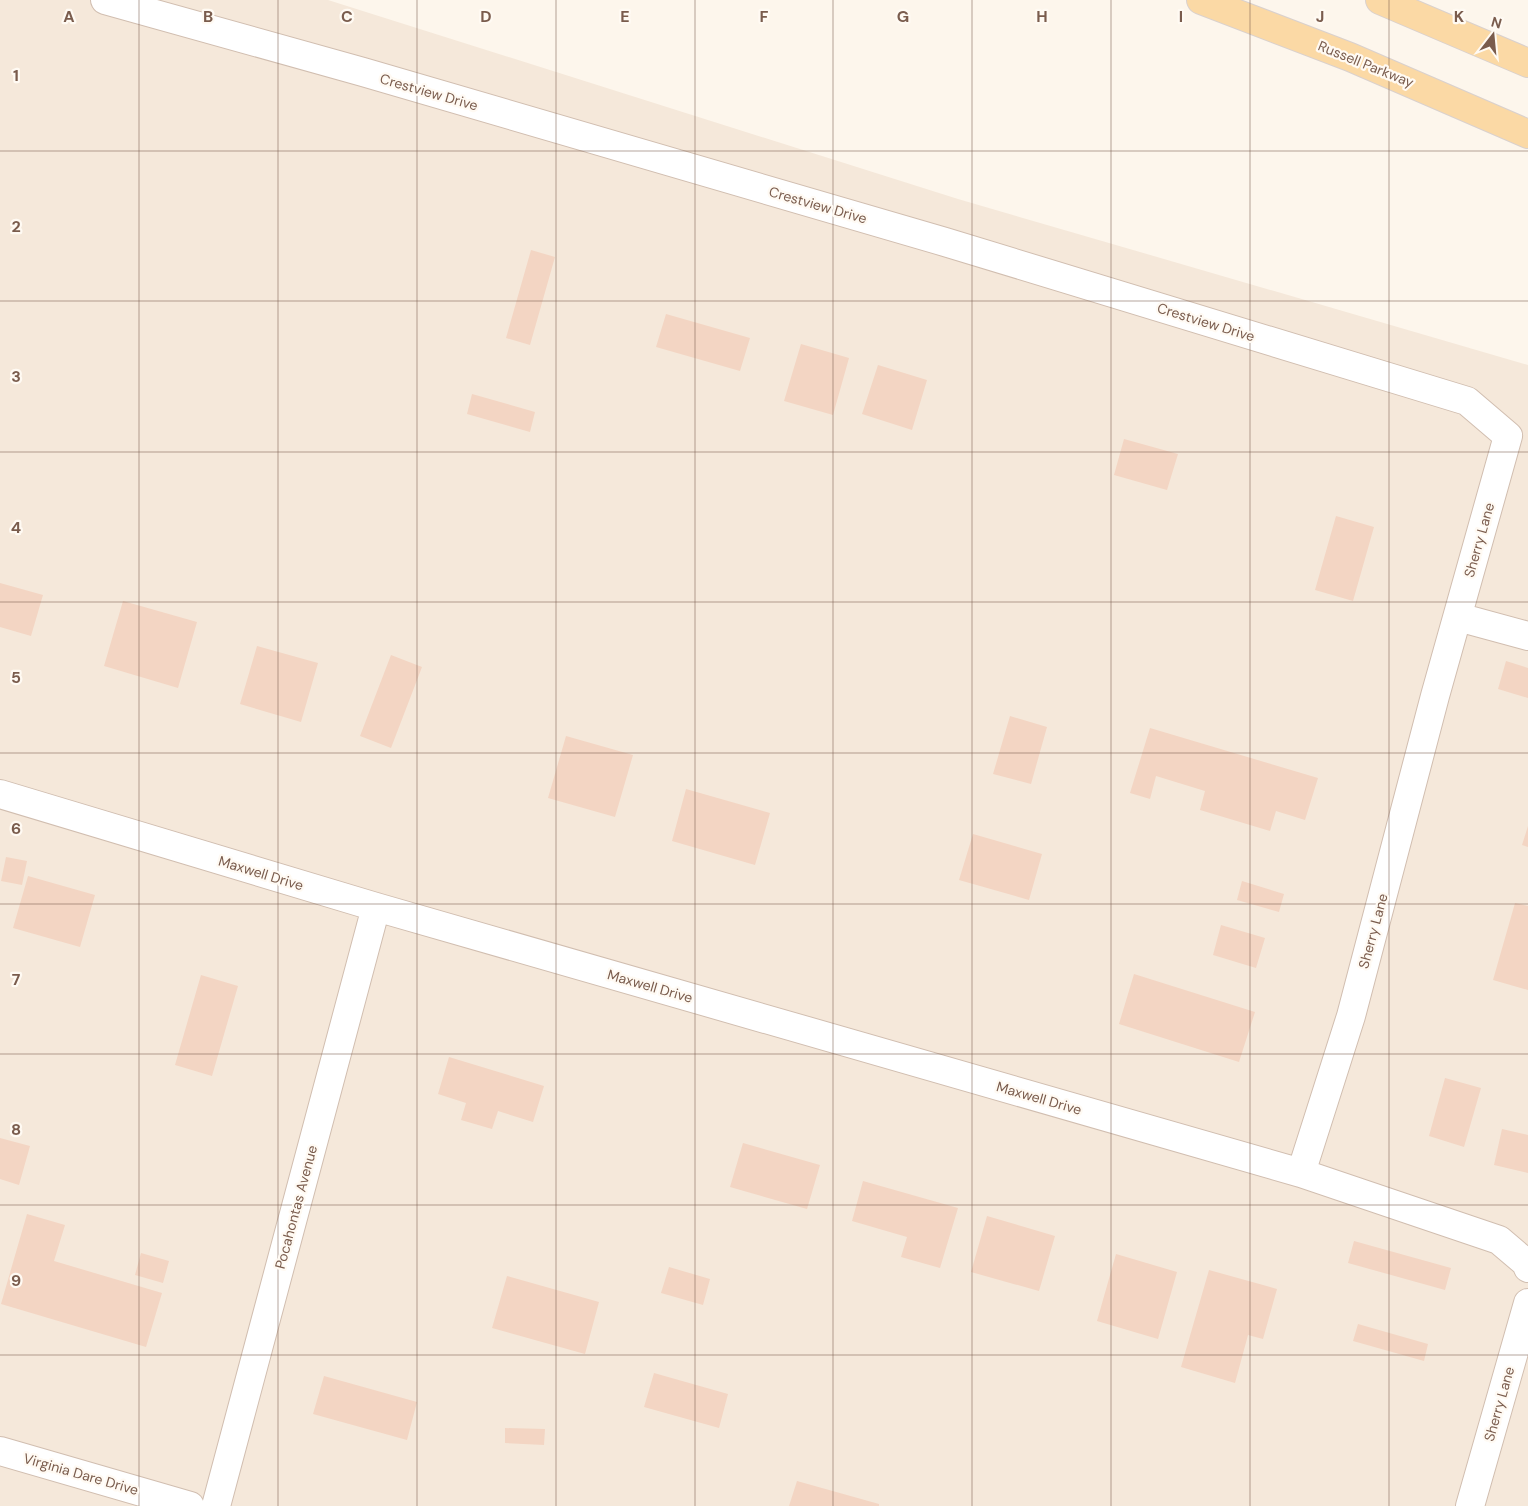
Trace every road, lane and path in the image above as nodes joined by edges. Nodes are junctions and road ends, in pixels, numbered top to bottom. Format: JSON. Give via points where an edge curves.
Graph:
{"nodes":[{"id":1,"x":105,"y":0,"type":"edge"},
{"id":2,"x":1201,"y":0,"type":"edge"},
{"id":3,"x":1380,"y":0,"type":"edge"},
{"id":4,"x":1528,"y":63,"type":"edge"},
{"id":5,"x":1528,"y":134,"type":"edge"},
{"id":6,"x":1505,"y":447,"type":"joint"},
{"id":7,"x":1458,"y":617,"type":"junction"},
{"id":8,"x":1528,"y":636,"type":"edge"},
{"id":9,"x":0,"y":794,"type":"edge"},
{"id":10,"x":376,"y":907,"type":"junction"},
{"id":11,"x":1301,"y":1173,"type":"junction"},
{"id":12,"x":1528,"y":1268,"type":"edge"},
{"id":13,"x":1528,"y":1303,"type":"edge"},
{"id":14,"x":0,"y":1450,"type":"edge"},
{"id":15,"x":190,"y":1506,"type":"edge"},
{"id":16,"x":216,"y":1506,"type":"edge"},
{"id":17,"x":1470,"y":1506,"type":"edge"}],
"edges":[{"from":1,"to":6,"type":"street","name":"Crestview Drive","via":[[945,242],[1467,402],[1508,436]]},
{"from":2,"to":5,"type":"main road","name":"Russell Parkway","via":[[1350,57]]},
{"from":3,"to":4,"type":"main road"},
{"from":6,"to":7,"type":"street","name":"Sherry Lane"},
{"from":7,"to":8,"type":"street"},
{"from":7,"to":11,"type":"street","name":"Sherry Lane","via":[[1351,1016]]},
{"from":9,"to":10,"type":"street","name":"Maxwell Drive"},
{"from":10,"to":11,"type":"street","name":"Maxwell Drive"},
{"from":10,"to":16,"type":"street","name":"Pocahontas Avenue"},
{"from":11,"to":12,"type":"street","via":[[1499,1240]]},
{"from":13,"to":17,"type":"street","name":"Sherry Lane"},
{"from":14,"to":15,"type":"street","name":"Virginia Dare Drive"}]}
